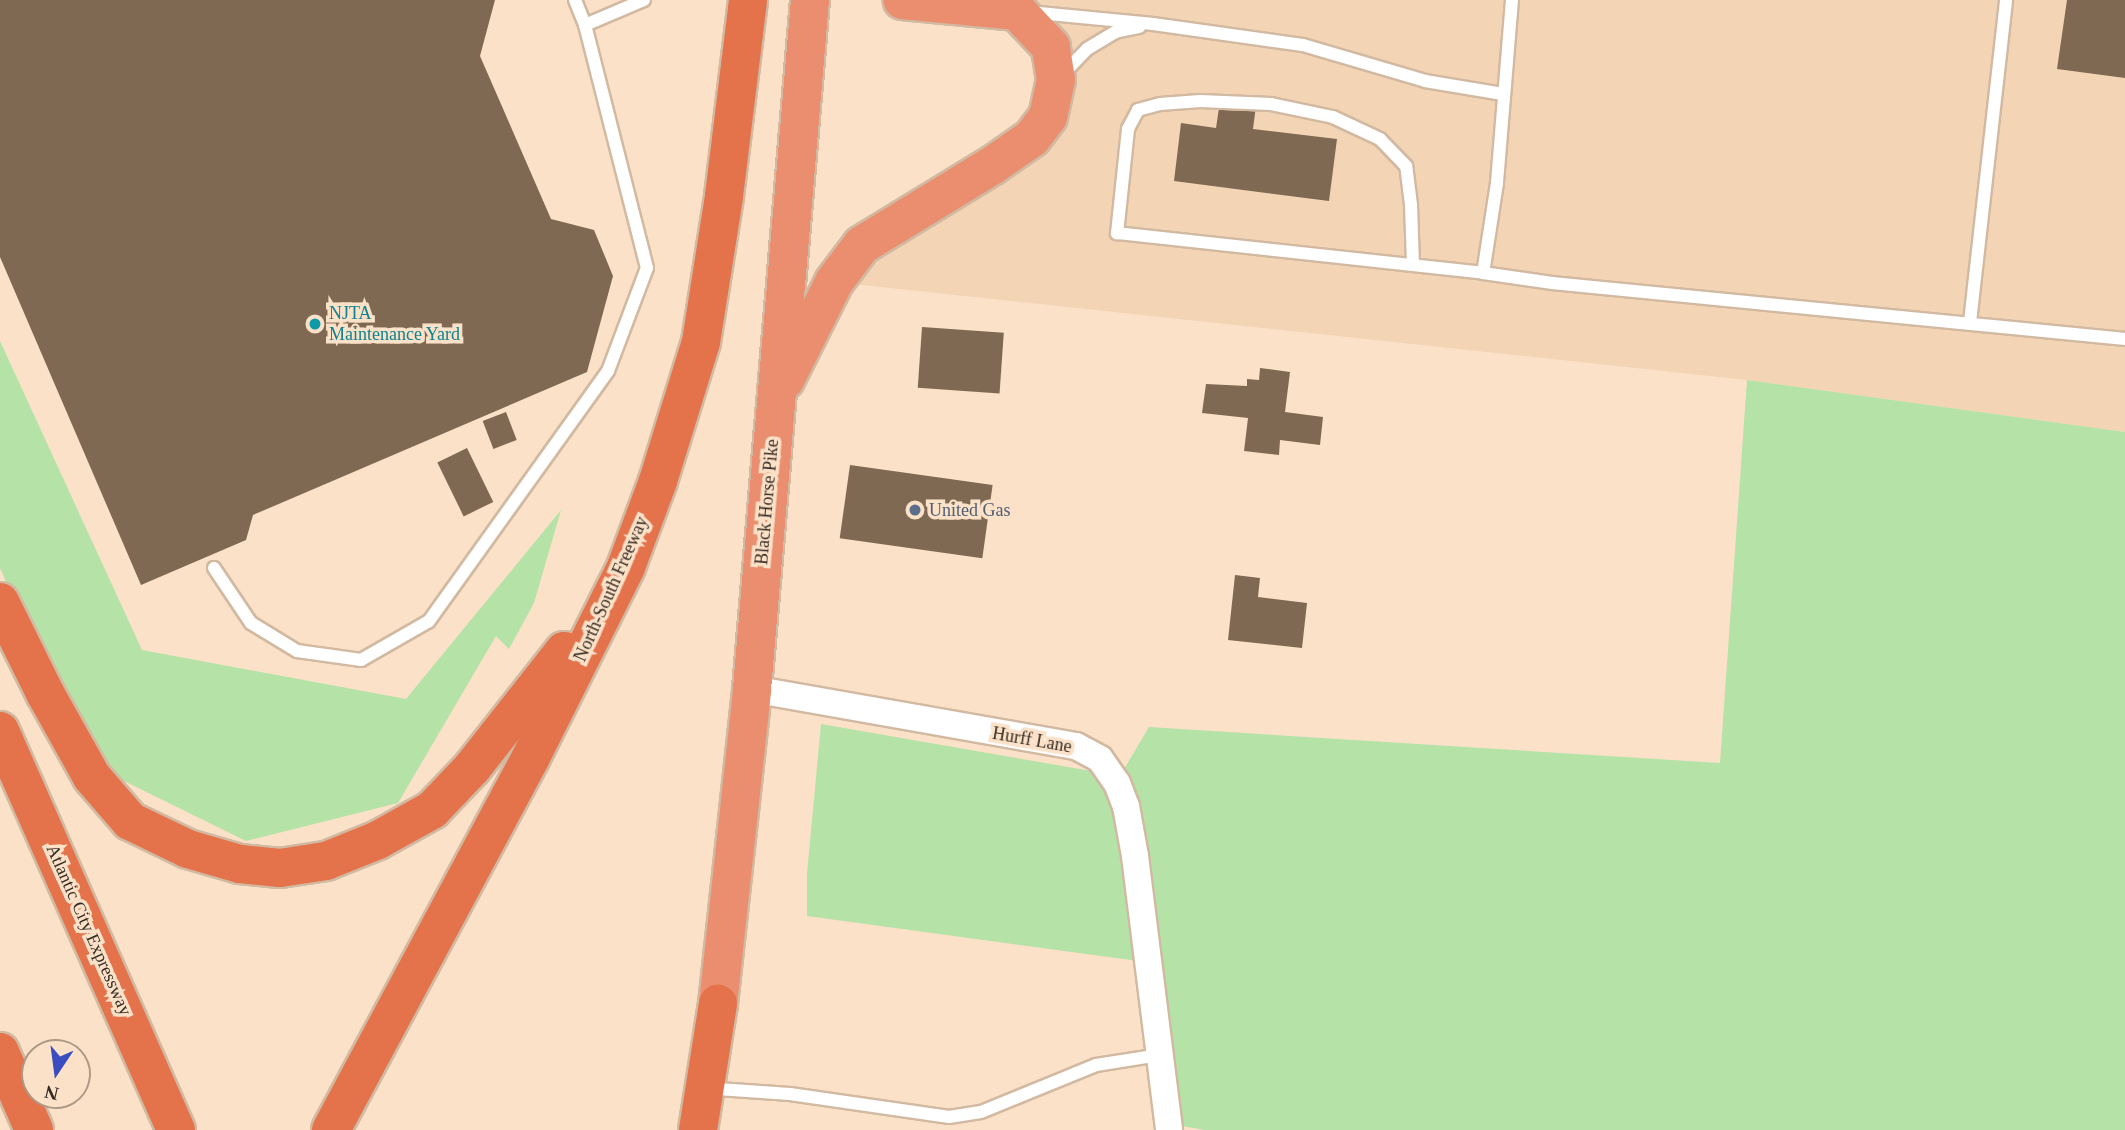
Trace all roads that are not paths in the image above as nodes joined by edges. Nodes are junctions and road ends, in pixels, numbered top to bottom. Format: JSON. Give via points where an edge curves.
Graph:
{"nodes":[{"id":1,"x":575,"y":0,"type":"edge"},
{"id":2,"x":644,"y":0,"type":"edge"},
{"id":3,"x":748,"y":0,"type":"edge"},
{"id":4,"x":810,"y":0,"type":"edge"},
{"id":5,"x":904,"y":0,"type":"edge"},
{"id":6,"x":1512,"y":0,"type":"edge"},
{"id":7,"x":2006,"y":0,"type":"edge"},
{"id":8,"x":1017,"y":10,"type":"junction"},
{"id":9,"x":1153,"y":24,"type":"junction"},
{"id":10,"x":584,"y":25,"type":"junction"},
{"id":11,"x":1056,"y":80,"type":"junction"},
{"id":12,"x":1503,"y":94,"type":"junction"},
{"id":13,"x":1413,"y":265,"type":"junction"},
{"id":14,"x":1483,"y":272,"type":"junction"},
{"id":15,"x":1970,"y":322,"type":"junction"},
{"id":16,"x":2125,"y":339,"type":"edge"},
{"id":17,"x":776,"y":397,"type":"junction"},
{"id":18,"x":626,"y":567,"type":"junction"},
{"id":19,"x":214,"y":568,"type":"dead end"},
{"id":20,"x":0,"y":603,"type":"edge"},
{"id":21,"x":752,"y":689,"type":"junction"},
{"id":22,"x":0,"y":731,"type":"edge"},
{"id":23,"x":0,"y":1052,"type":"edge"},
{"id":24,"x":1160,"y":1055,"type":"junction"},
{"id":25,"x":718,"y":1089,"type":"dead end"},
{"id":26,"x":34,"y":1130,"type":"edge"},
{"id":27,"x":176,"y":1130,"type":"edge"},
{"id":28,"x":331,"y":1130,"type":"edge"},
{"id":29,"x":698,"y":1130,"type":"edge"},
{"id":30,"x":1169,"y":1130,"type":"edge"}],
"edges":[{"from":1,"to":10,"type":"lane"},
{"from":2,"to":10,"type":"lane"},
{"from":3,"to":18,"type":"highway","name":"North-South Freeway","via":[[701,342],[659,481]]},
{"from":4,"to":17,"type":"highway","name":"Black Horse Pike"},
{"from":5,"to":8,"type":"highway"},
{"from":6,"to":12,"type":"lane"},
{"from":7,"to":15,"type":"lane"},
{"from":8,"to":9,"type":"lane"},
{"from":8,"to":11,"type":"highway","via":[[1051,47]]},
{"from":9,"to":11,"type":"lane","via":[[1115,32],[1087,49]]},
{"from":9,"to":12,"type":"lane","via":[[1303,45],[1425,81]]},
{"from":10,"to":19,"type":"lane","via":[[647,268],[608,370],[429,621],[360,660],[297,652],[251,623]]},
{"from":11,"to":17,"type":"highway","via":[[1048,117],[1032,138],[862,245],[834,282]]},
{"from":12,"to":14,"type":"lane","via":[[1497,183]]},
{"from":13,"to":13,"type":"lane","via":[[1406,166],[1380,139],[1333,117],[1271,104],[1160,104],[1138,110],[1128,130],[1117,233]]},
{"from":13,"to":14,"type":"lane"},
{"from":14,"to":15,"type":"lane","via":[[1552,283]]},
{"from":15,"to":16,"type":"lane"},
{"from":17,"to":21,"type":"highway","name":"Black Horse Pike"},
{"from":18,"to":20,"type":"highway","via":[[531,696],[432,810],[378,840],[326,861],[280,868],[240,864],[188,849],[130,821],[92,777]]},
{"from":18,"to":28,"type":"highway","name":"North-South Freeway","via":[[531,757]]},
{"from":21,"to":24,"type":"street","name":"Hurff Lane","via":[[1076,746],[1100,760],[1126,806]]},
{"from":21,"to":29,"type":"highway","name":"Black Horse Pike","via":[[718,1004]]},
{"from":22,"to":27,"type":"highway","name":"Atlantic City Expressway"},
{"from":23,"to":26,"type":"highway"},
{"from":24,"to":25,"type":"lane","via":[[1096,1065],[981,1112],[949,1116]]},
{"from":24,"to":30,"type":"street","name":"Hurff Lane"}]}
